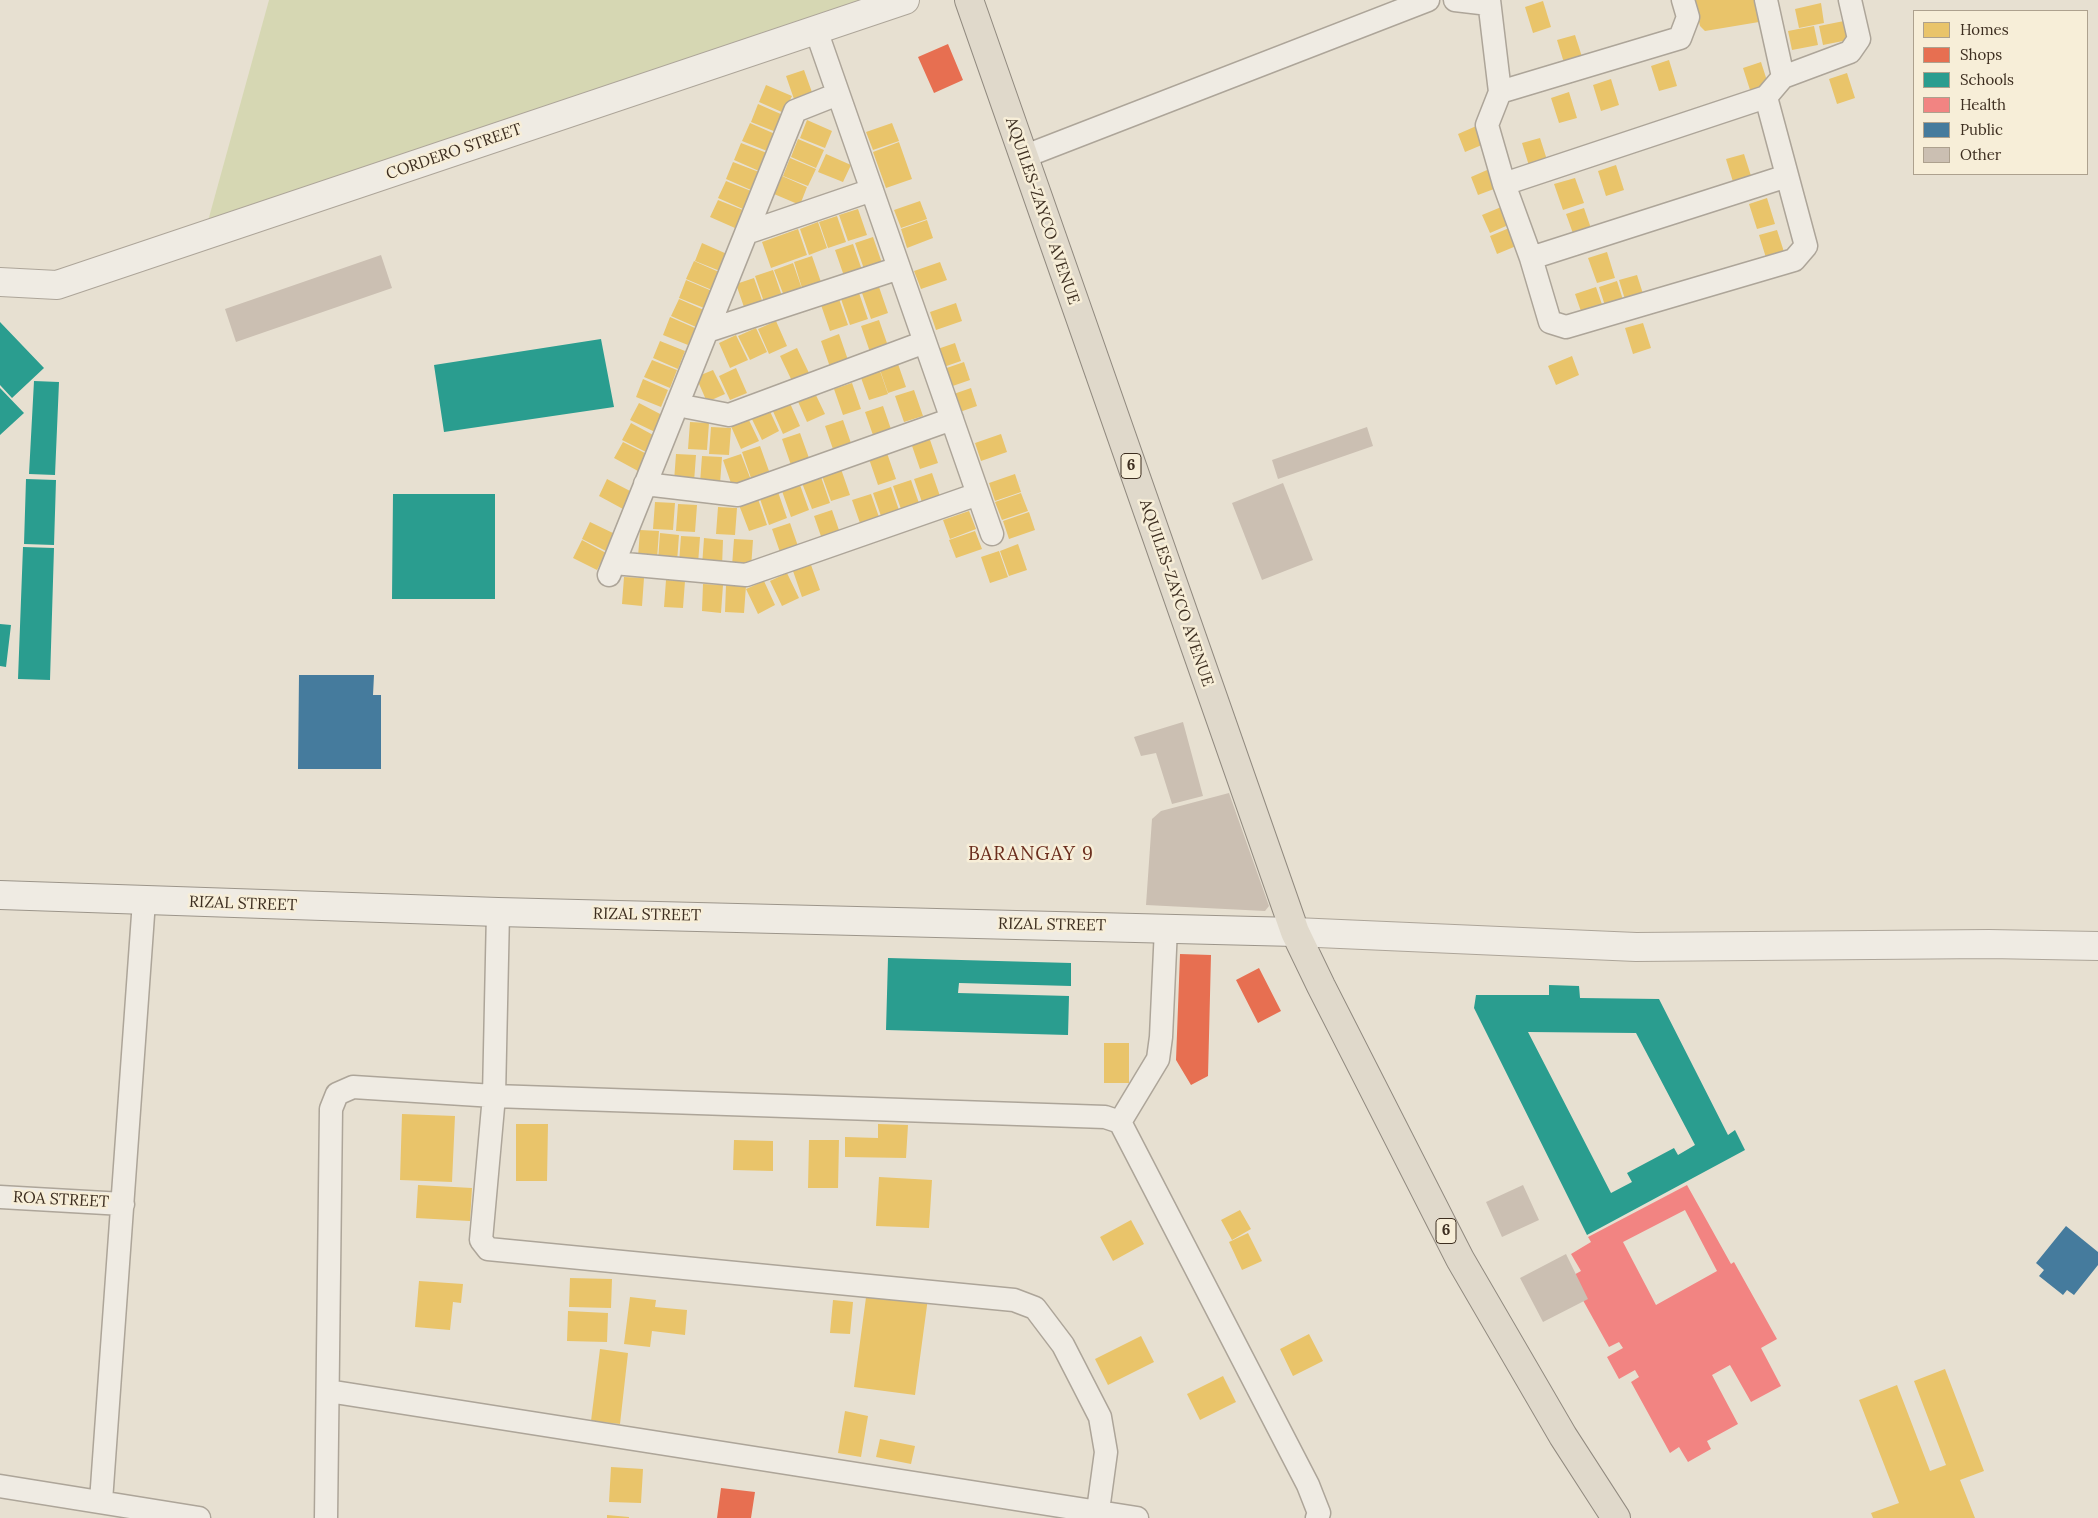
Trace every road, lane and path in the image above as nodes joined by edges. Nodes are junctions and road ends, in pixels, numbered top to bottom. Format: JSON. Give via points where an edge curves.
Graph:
{"nodes":[{"id":1,"x":905,"y":0,"type":"edge"},
{"id":2,"x":968,"y":0,"type":"edge"},
{"id":3,"x":1428,"y":0,"type":"edge"},
{"id":4,"x":1455,"y":0,"type":"edge"},
{"id":5,"x":1683,"y":0,"type":"edge"},
{"id":6,"x":1766,"y":0,"type":"edge"},
{"id":7,"x":1850,"y":0,"type":"edge"},
{"id":8,"x":1489,"y":2,"type":"edge"},
{"id":9,"x":816,"y":30,"type":"junction"},
{"id":10,"x":1784,"y":77,"type":"junction"},
{"id":11,"x":1500,"y":92,"type":"junction"},
{"id":12,"x":838,"y":94,"type":"junction"},
{"id":13,"x":1766,"y":96,"type":"junction"},
{"id":14,"x":1023,"y":157,"type":"junction"},
{"id":15,"x":1788,"y":176,"type":"junction"},
{"id":16,"x":1504,"y":184,"type":"junction"},
{"id":17,"x":872,"y":190,"type":"junction"},
{"id":18,"x":746,"y":233,"type":"junction"},
{"id":19,"x":1530,"y":258,"type":"junction"},
{"id":20,"x":899,"y":268,"type":"junction"},
{"id":21,"x":0,"y":282,"type":"edge"},
{"id":22,"x":707,"y":331,"type":"junction"},
{"id":23,"x":925,"y":342,"type":"junction"},
{"id":24,"x":677,"y":405,"type":"junction"},
{"id":25,"x":952,"y":419,"type":"junction"},
{"id":26,"x":645,"y":484,"type":"junction"},
{"id":27,"x":978,"y":494,"type":"junction"},
{"id":28,"x":992,"y":534,"type":"dead end"},
{"id":29,"x":0,"y":895,"type":"edge"},
{"id":30,"x":144,"y":901,"type":"junction"},
{"id":31,"x":498,"y":912,"type":"junction"},
{"id":32,"x":1166,"y":928,"type":"junction"},
{"id":33,"x":1295,"y":932,"type":"junction"},
{"id":34,"x":2098,"y":946,"type":"edge"},
{"id":35,"x":494,"y":1096,"type":"junction"},
{"id":36,"x":1120,"y":1122,"type":"junction"},
{"id":37,"x":0,"y":1197,"type":"edge"},
{"id":38,"x":123,"y":1204,"type":"junction"},
{"id":39,"x":328,"y":1391,"type":"junction"},
{"id":40,"x":0,"y":1486,"type":"edge"},
{"id":41,"x":101,"y":1501,"type":"junction"},
{"id":42,"x":1097,"y":1514,"type":"edge"},
{"id":43,"x":199,"y":1518,"type":"edge"},
{"id":44,"x":326,"y":1518,"type":"edge"},
{"id":45,"x":1138,"y":1518,"type":"edge"},
{"id":46,"x":1317,"y":1518,"type":"edge"},
{"id":47,"x":1616,"y":1518,"type":"edge"}],
"edges":[{"from":1,"to":9,"type":"street","name":"CORDERO STREET"},
{"from":2,"to":14,"type":"highway","name":"AQUILES-ZAYCO AVENUE","number":"6"},
{"from":3,"to":14,"type":"street"},
{"from":4,"to":8,"type":"street"},
{"from":5,"to":11,"type":"street","via":[[1688,17],[1680,38]]},
{"from":6,"to":10,"type":"street"},
{"from":7,"to":10,"type":"street","via":[[1859,39],[1850,52]]},
{"from":8,"to":11,"type":"street"},
{"from":9,"to":12,"type":"street"},
{"from":9,"to":21,"type":"street","name":"CORDERO STREET","via":[[57,285]]},
{"from":10,"to":13,"type":"street"},
{"from":11,"to":16,"type":"street","via":[[1487,125]]},
{"from":12,"to":17,"type":"street"},
{"from":12,"to":18,"type":"street","via":[[795,111]]},
{"from":13,"to":15,"type":"street"},
{"from":13,"to":16,"type":"street"},
{"from":14,"to":33,"type":"highway","name":"AQUILES-ZAYCO AVENUE","number":"6"},
{"from":15,"to":19,"type":"street"},
{"from":15,"to":19,"type":"street","via":[[1806,246],[1794,260],[1566,327],[1550,322]]},
{"from":16,"to":19,"type":"street"},
{"from":17,"to":18,"type":"street"},
{"from":17,"to":20,"type":"street"},
{"from":18,"to":22,"type":"street"},
{"from":20,"to":22,"type":"street"},
{"from":20,"to":23,"type":"street"},
{"from":22,"to":24,"type":"street"},
{"from":23,"to":24,"type":"street","via":[[729,415]]},
{"from":23,"to":25,"type":"street"},
{"from":24,"to":26,"type":"street"},
{"from":25,"to":26,"type":"street","via":[[738,495]]},
{"from":25,"to":27,"type":"street"},
{"from":26,"to":27,"type":"street","via":[[612,569],[746,575]]},
{"from":27,"to":28,"type":"street"},
{"from":29,"to":30,"type":"street","name":"RIZAL STREET"},
{"from":30,"to":31,"type":"street","name":"RIZAL STREET"},
{"from":30,"to":38,"type":"street"},
{"from":31,"to":32,"type":"street","name":"RIZAL STREET"},
{"from":31,"to":35,"type":"street"},
{"from":32,"to":33,"type":"street","name":"RIZAL STREET"},
{"from":32,"to":36,"type":"street","via":[[1162,1037],[1158,1060]]},
{"from":33,"to":34,"type":"street","name":"RIZAL STREET","via":[[1636,947]]},
{"from":33,"to":47,"type":"highway","number":"6","via":[[1460,1259],[1563,1436]]},
{"from":35,"to":36,"type":"street","via":[[1105,1117]]},
{"from":35,"to":39,"type":"street","via":[[353,1087],[337,1094],[330,1109]]},
{"from":35,"to":42,"type":"street","via":[[481,1240],[488,1249],[1014,1300],[1035,1308],[1063,1345],[1100,1417],[1106,1452]]},
{"from":36,"to":46,"type":"street","via":[[1308,1485],[1319,1513]]},
{"from":37,"to":38,"type":"street","name":"ROA STREET"},
{"from":38,"to":41,"type":"street"},
{"from":39,"to":42,"type":"street"},
{"from":39,"to":44,"type":"street"},
{"from":40,"to":41,"type":"street"},
{"from":41,"to":43,"type":"street"},
{"from":42,"to":45,"type":"street"}]}
